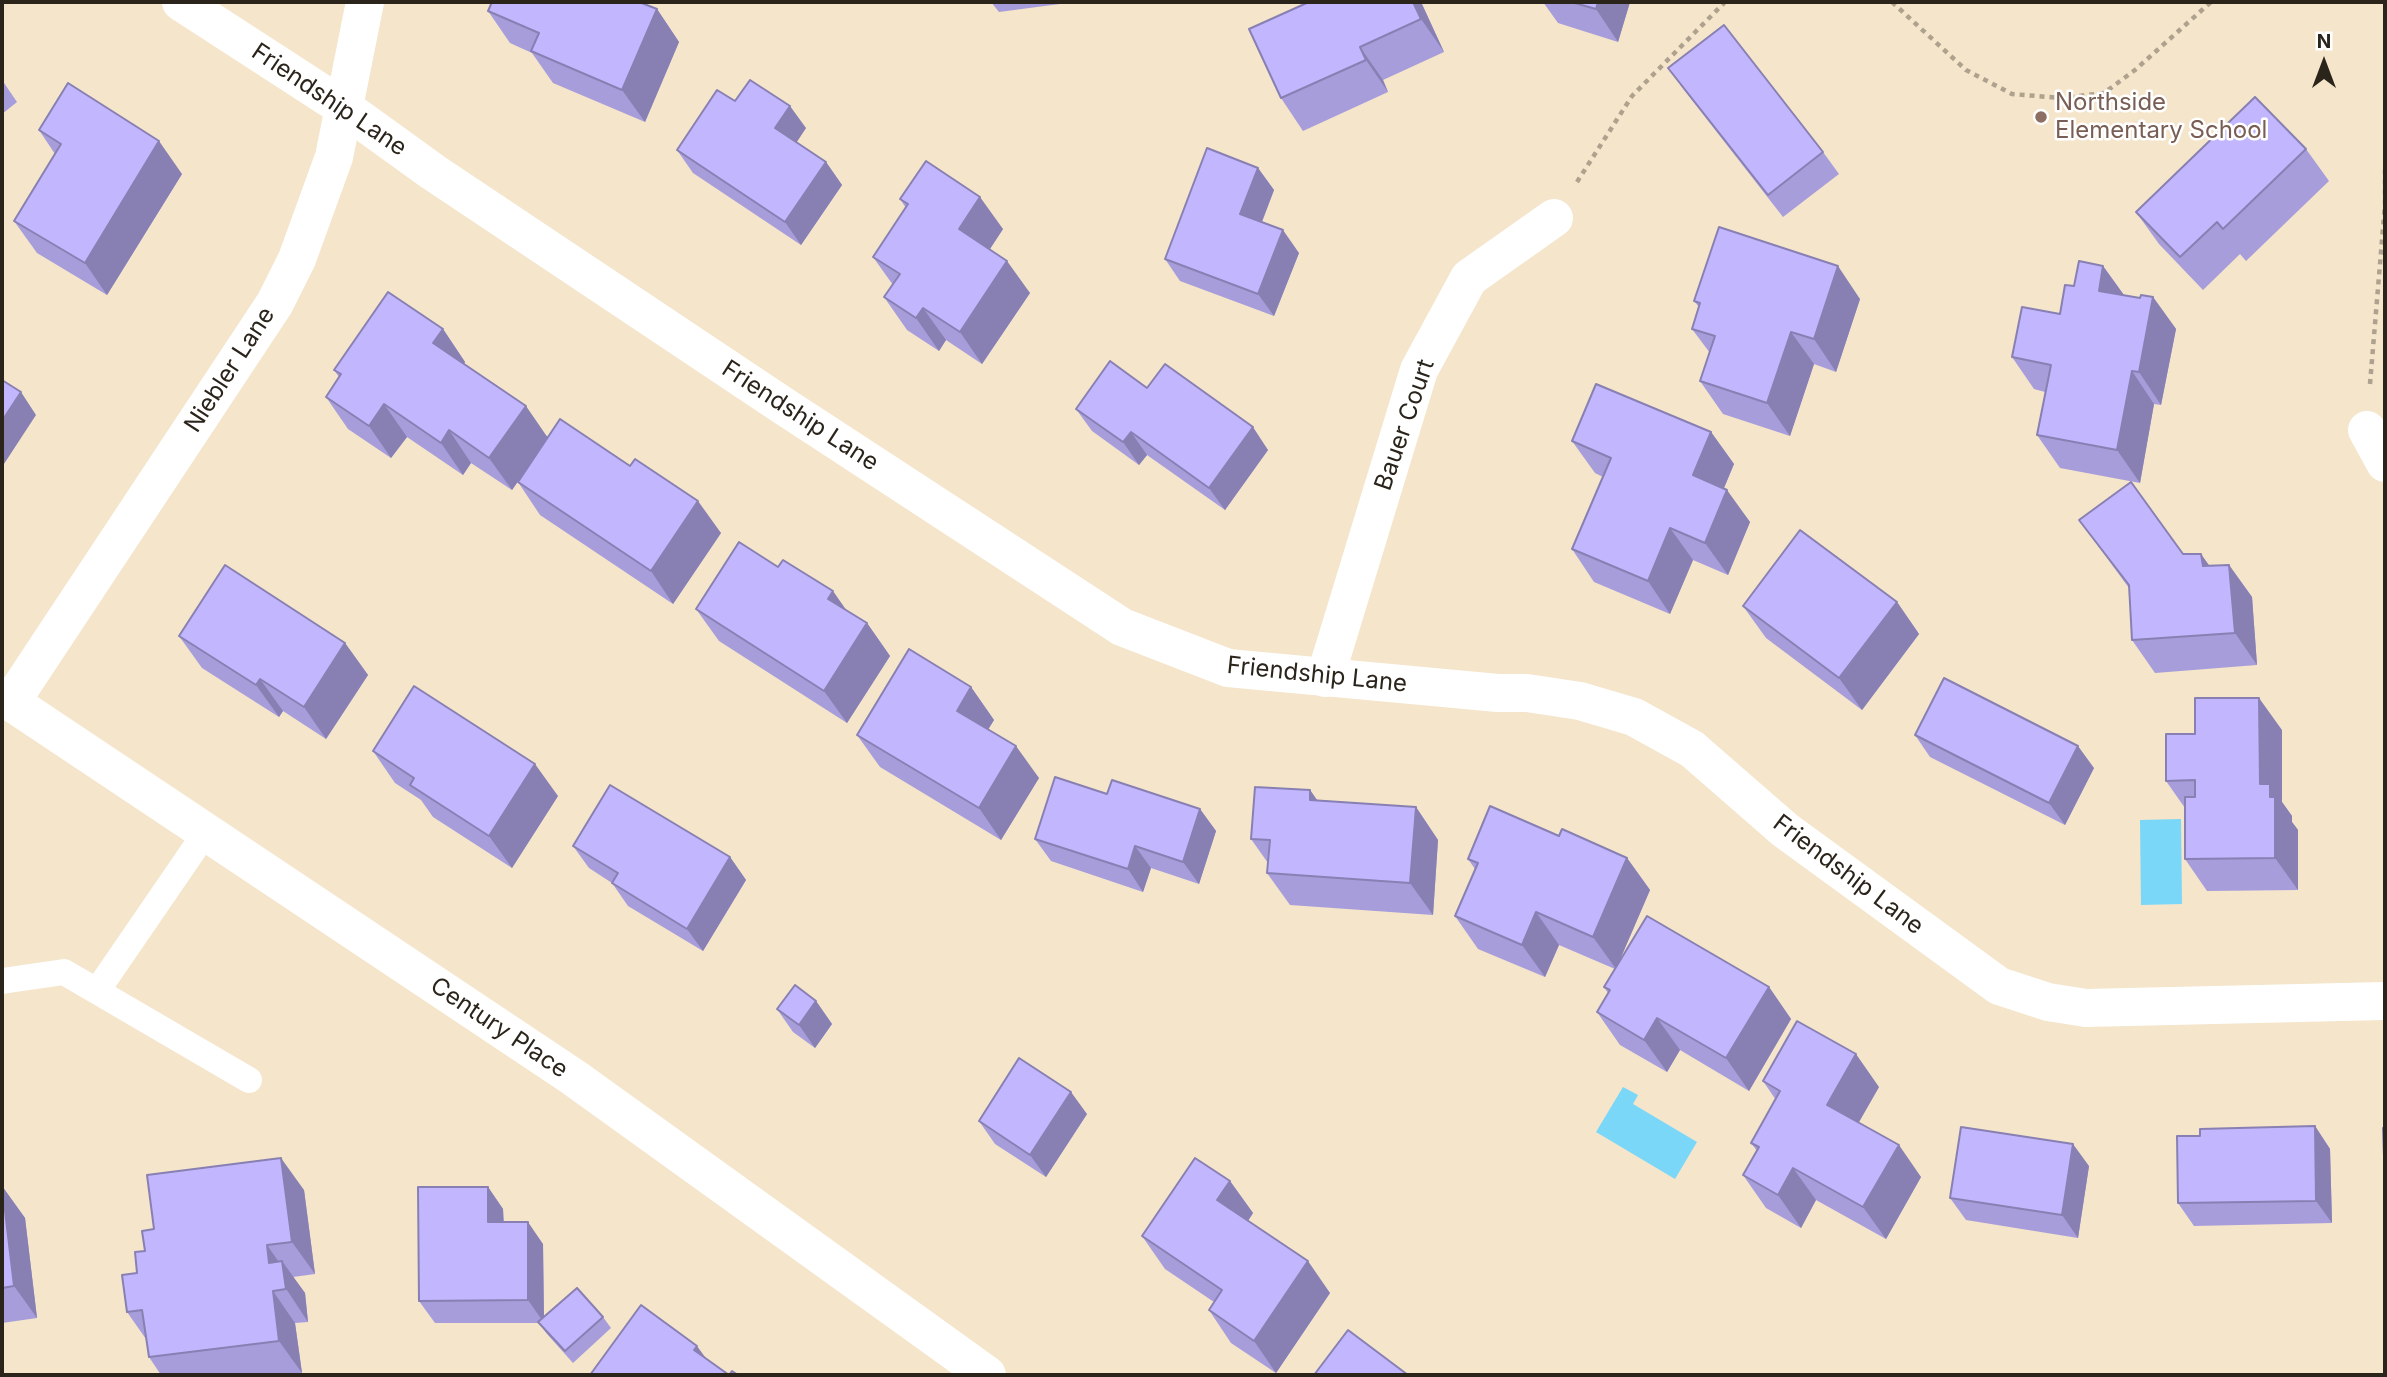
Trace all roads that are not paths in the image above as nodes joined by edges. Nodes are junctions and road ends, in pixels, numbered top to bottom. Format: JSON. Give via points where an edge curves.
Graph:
{"nodes":[{"id":1,"x":181,"y":2,"type":"edge"},
{"id":2,"x":365,"y":2,"type":"edge"},
{"id":3,"x":344,"y":107,"type":"junction"},
{"id":4,"x":1554,"y":218,"type":"road end"},
{"id":5,"x":2367,"y":430,"type":"road end"},
{"id":6,"x":2385,"y":463,"type":"edge"},
{"id":7,"x":1325,"y":678,"type":"junction"},
{"id":8,"x":6,"y":699,"type":"edge"},
{"id":9,"x":206,"y":832,"type":"junction"},
{"id":10,"x":2,"y":981,"type":"edge"},
{"id":11,"x":97,"y":991,"type":"junction"},
{"id":12,"x":2385,"y":1001,"type":"edge"},
{"id":13,"x":249,"y":1080,"type":"dead end"},
{"id":14,"x":987,"y":1375,"type":"edge"}],
"edges":[{"from":1,"to":3,"type":"street","name":"Friendship Lane"},
{"from":2,"to":3,"type":"street","name":"Niebler Lane"},
{"from":3,"to":7,"type":"street","name":"Friendship Lane","via":[[433,172],[1122,627],[1228,668]]},
{"from":3,"to":8,"type":"street","name":"Niebler Lane","via":[[334,157],[297,259],[275,303]]},
{"from":4,"to":7,"type":"street","name":"Bauer Court","via":[[1469,278],[1419,370]]},
{"from":5,"to":6,"type":"street"},
{"from":7,"to":12,"type":"street","name":"Friendship Lane","via":[[1527,693],[1580,701],[1634,717],[1692,749],[1785,830],[1999,986],[2048,1002],[2085,1008]]},
{"from":8,"to":9,"type":"street","name":"Century Place"},
{"from":9,"to":11,"type":"lane"},
{"from":9,"to":14,"type":"street","name":"Century Place","via":[[573,1077]]},
{"from":10,"to":11,"type":"lane","via":[[64,971]]},
{"from":11,"to":13,"type":"lane"}]}
